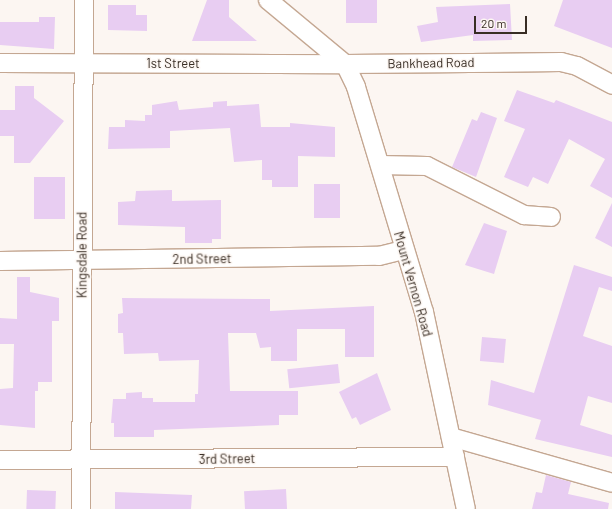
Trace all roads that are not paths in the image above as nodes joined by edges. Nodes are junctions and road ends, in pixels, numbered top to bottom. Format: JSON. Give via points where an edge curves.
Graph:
{"nodes":[{"id":1,"x":84,"y":0,"type":"edge"},
{"id":2,"x":268,"y":0,"type":"edge"},
{"id":3,"x":83,"y":62,"type":"junction"},
{"id":4,"x":0,"y":63,"type":"edge"},
{"id":5,"x":345,"y":64,"type":"junction"},
{"id":6,"x":612,"y":85,"type":"edge"},
{"id":7,"x":380,"y":165,"type":"junction"},
{"id":8,"x":551,"y":217,"type":"dead end"},
{"id":9,"x":403,"y":250,"type":"junction"},
{"id":10,"x":82,"y":260,"type":"junction"},
{"id":11,"x":0,"y":261,"type":"edge"},
{"id":12,"x":451,"y":437,"type":"junction"},
{"id":13,"x":455,"y":457,"type":"junction"},
{"id":14,"x":0,"y":460,"type":"edge"},
{"id":15,"x":80,"y":460,"type":"junction"},
{"id":16,"x":612,"y":483,"type":"edge"},
{"id":17,"x":81,"y":509,"type":"edge"},
{"id":18,"x":466,"y":509,"type":"edge"}],
"edges":[{"from":1,"to":3,"type":"street","name":"Kingsdale Road"},
{"from":2,"to":5,"type":"street"},
{"from":3,"to":4,"type":"street","name":"1st Street"},
{"from":3,"to":5,"type":"street","name":"1st Street"},
{"from":3,"to":10,"type":"street","name":"Kingsdale Road"},
{"from":5,"to":6,"type":"street","name":"Bankhead Road","via":[[561,62],[577,66]]},
{"from":5,"to":7,"type":"street","name":"Mount Vernon Road"},
{"from":7,"to":8,"type":"street","via":[[427,166],[524,215]]},
{"from":7,"to":9,"type":"street","name":"Mount Vernon Road"},
{"from":9,"to":10,"type":"street","name":"2nd Street","via":[[379,256]]},
{"from":9,"to":12,"type":"street","name":"Mount Vernon Road","via":[[424,312]]},
{"from":10,"to":11,"type":"street","name":"2nd Street"},
{"from":10,"to":15,"type":"street","name":"Kingsdale Road"},
{"from":12,"to":13,"type":"street","name":"Mount Vernon Road"},
{"from":12,"to":16,"type":"street"},
{"from":13,"to":15,"type":"street","name":"3rd Street"},
{"from":13,"to":18,"type":"street","name":"Mount Vernon Road"},
{"from":14,"to":15,"type":"street","name":"3rd Street"},
{"from":15,"to":17,"type":"street","name":"Kingsdale Road"}]}
